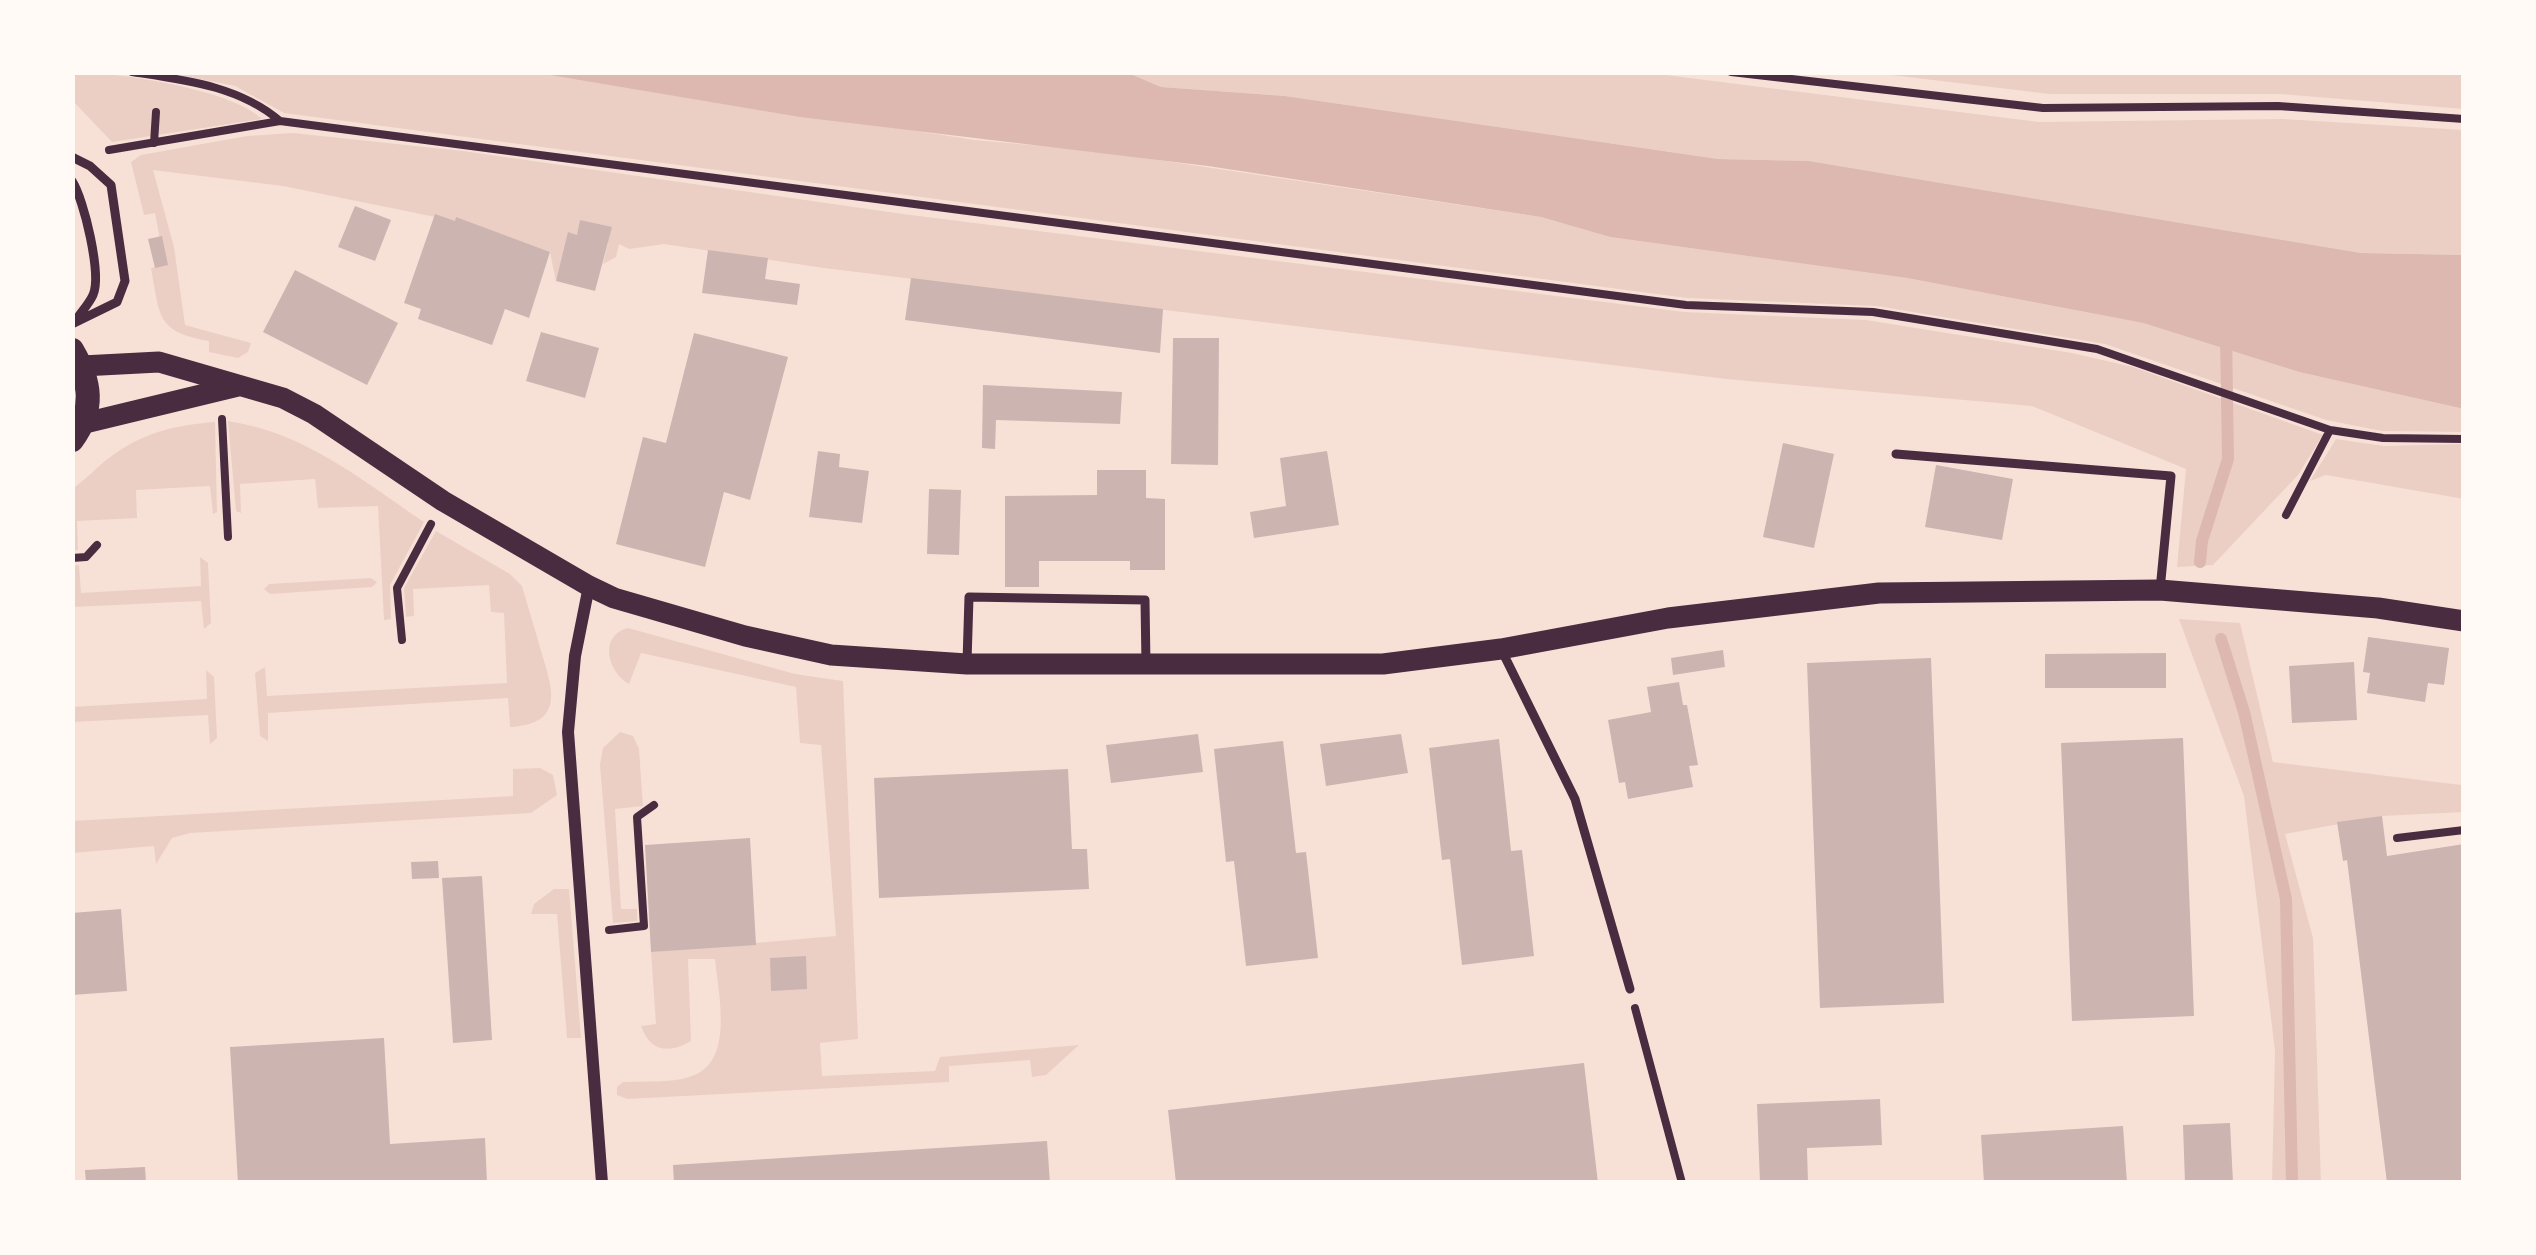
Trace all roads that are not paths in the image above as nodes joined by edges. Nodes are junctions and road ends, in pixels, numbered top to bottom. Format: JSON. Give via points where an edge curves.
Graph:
{"nodes":[{"id":1,"x":72,"y":157,"type":"edge"},
{"id":2,"x":72,"y":181,"type":"edge"},
{"id":3,"x":72,"y":324,"type":"edge"},
{"id":4,"x":77,"y":358,"type":"edge"},
{"id":5,"x":244,"y":386,"type":"junction"},
{"id":6,"x":78,"y":431,"type":"edge"},
{"id":7,"x":1896,"y":454,"type":"dead end"},
{"id":8,"x":589,"y":586,"type":"junction"},
{"id":9,"x":2160,"y":590,"type":"junction"},
{"id":10,"x":2464,"y":621,"type":"edge"},
{"id":11,"x":1501,"y":649,"type":"junction"},
{"id":12,"x":967,"y":664,"type":"junction"},
{"id":13,"x":1146,"y":665,"type":"junction"},
{"id":14,"x":1630,"y":989,"type":"road end"},
{"id":15,"x":602,"y":1183,"type":"edge"}],
"edges":[{"from":1,"to":3,"type":"lane","via":[[111,185],[125,281],[117,302]]},
{"from":2,"to":3,"type":"lane","via":[[96,279]]},
{"from":4,"to":5,"type":"street","via":[[159,362]]},
{"from":4,"to":6,"type":"main road","via":[[89,403]]},
{"from":5,"to":6,"type":"street"},
{"from":5,"to":8,"type":"street","via":[[314,413]]},
{"from":7,"to":9,"type":"lane","via":[[2171,476]]},
{"from":8,"to":12,"type":"street","via":[[831,655]]},
{"from":8,"to":15,"type":"street","via":[[568,732]]},
{"from":9,"to":10,"type":"street"},
{"from":9,"to":11,"type":"street","via":[[1879,593],[1668,618]]},
{"from":11,"to":13,"type":"street","via":[[1383,664]]},
{"from":11,"to":14,"type":"lane","via":[[1575,799]]},
{"from":12,"to":13,"type":"street"},
{"from":12,"to":13,"type":"lane","via":[[969,597],[1145,600]]}]}
